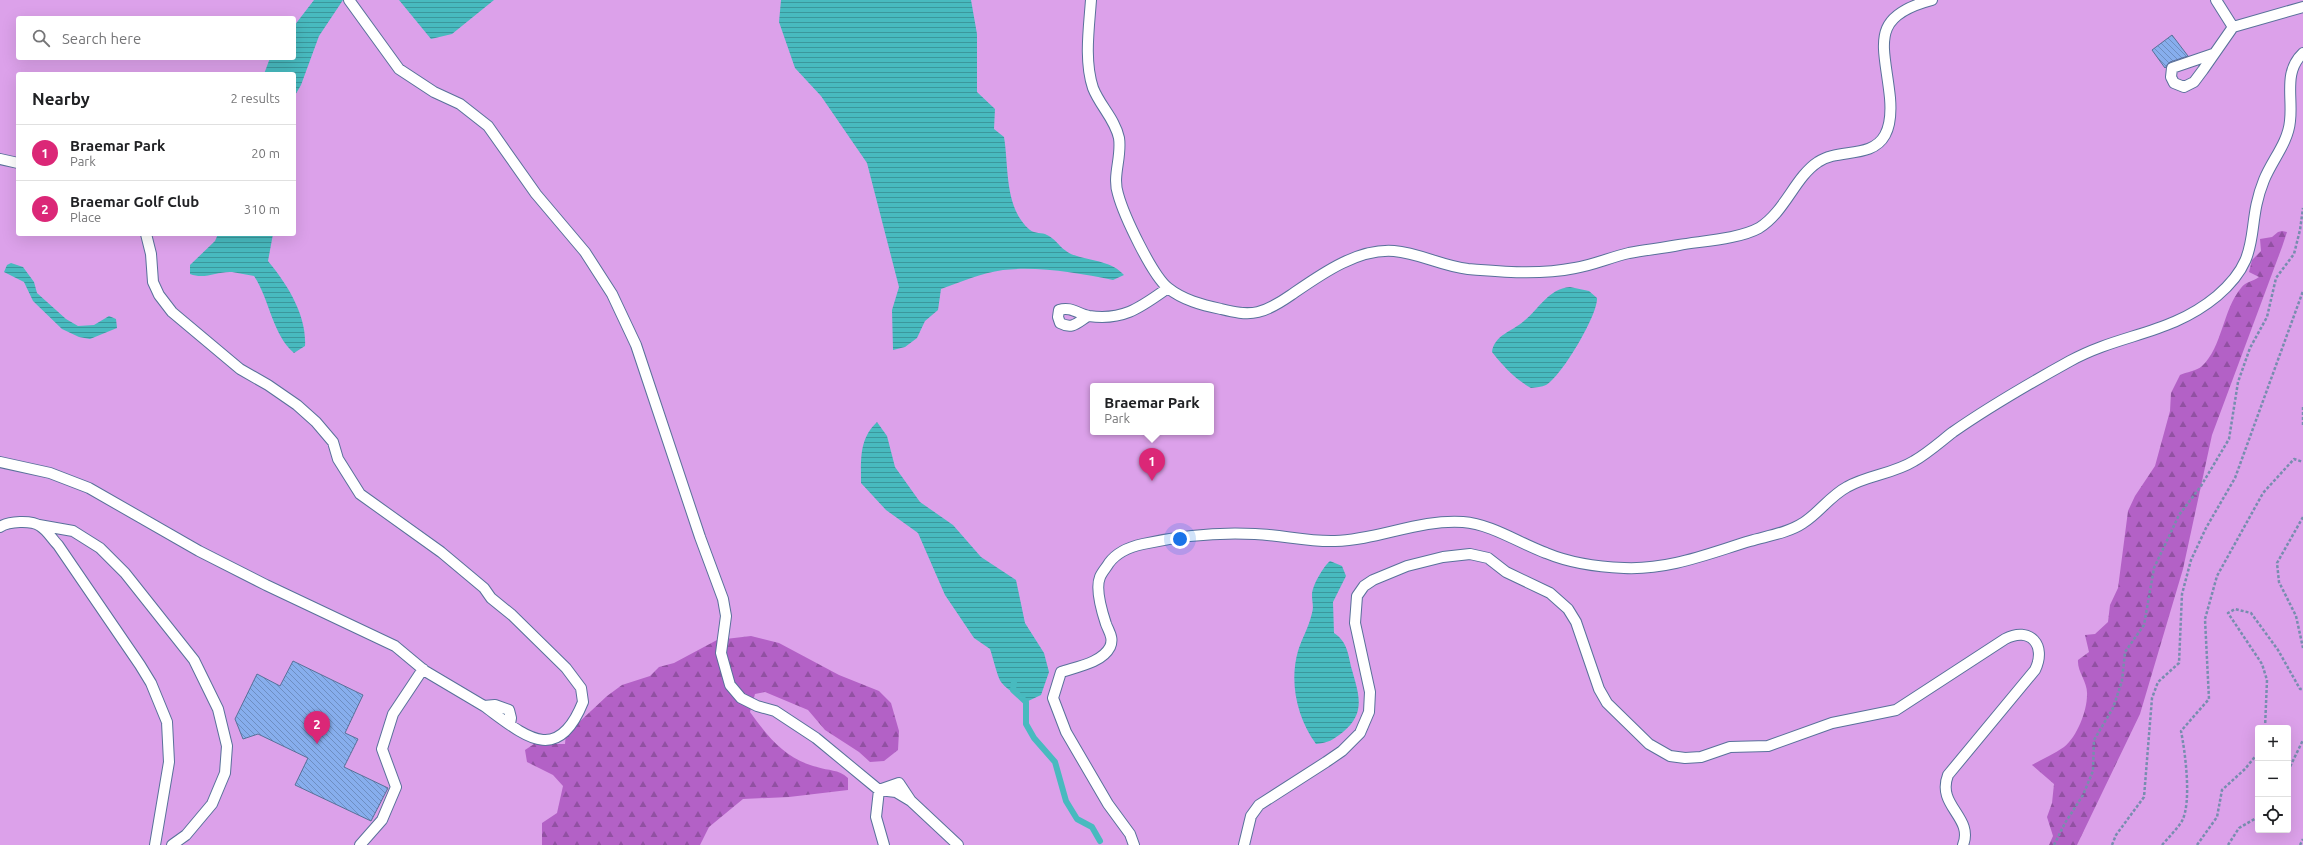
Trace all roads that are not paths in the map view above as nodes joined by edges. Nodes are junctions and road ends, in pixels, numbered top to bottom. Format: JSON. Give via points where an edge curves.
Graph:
{"nodes":[{"id":1,"x":349,"y":0,"type":"edge"},
{"id":2,"x":1091,"y":0,"type":"edge"},
{"id":3,"x":1932,"y":0,"type":"edge"},
{"id":4,"x":2216,"y":0,"type":"edge"},
{"id":5,"x":2303,"y":7,"type":"edge"},
{"id":6,"x":2233,"y":27,"type":"junction"},
{"id":7,"x":2303,"y":53,"type":"edge"},
{"id":8,"x":2213,"y":54,"type":"dead end"},
{"id":9,"x":0,"y":159,"type":"edge"},
{"id":10,"x":16,"y":163,"type":"edge"},
{"id":11,"x":146,"y":236,"type":"edge"},
{"id":12,"x":1168,"y":288,"type":"junction"},
{"id":13,"x":1088,"y":316,"type":"dead end"},
{"id":14,"x":0,"y":462,"type":"edge"},
{"id":15,"x":39,"y":525,"type":"junction"},
{"id":16,"x":0,"y":527,"type":"edge"},
{"id":17,"x":423,"y":669,"type":"junction"},
{"id":18,"x":879,"y":790,"type":"junction"},
{"id":19,"x":155,"y":845,"type":"edge"},
{"id":20,"x":172,"y":845,"type":"edge"},
{"id":21,"x":360,"y":845,"type":"edge"},
{"id":22,"x":884,"y":845,"type":"edge"},
{"id":23,"x":958,"y":845,"type":"edge"},
{"id":24,"x":1134,"y":845,"type":"edge"},
{"id":25,"x":1244,"y":845,"type":"edge"},
{"id":26,"x":1963,"y":845,"type":"edge"}],
"edges":[{"from":1,"to":18,"type":"lane","via":[[399,68],[434,92],[460,104],[488,126],[536,194],[585,252],[612,294],[636,345],[723,599],[726,616],[721,653],[730,686],[741,698],[774,711],[804,730]]},
{"from":2,"to":12,"type":"lane","via":[[1089,69],[1094,89],[1114,122],[1118,135],[1120,144],[1116,166],[1117,193],[1160,280]]},
{"from":3,"to":12,"type":"lane","via":[[1908,7],[1889,22],[1884,35],[1883,50],[1890,117],[1888,130],[1882,140],[1860,152],[1848,152],[1820,160],[1811,167],[1777,212],[1758,228],[1748,232],[1630,253],[1574,268],[1539,272],[1466,268],[1394,251],[1371,253],[1337,267],[1278,303],[1256,313],[1233,312],[1203,305],[1179,296]]},
{"from":4,"to":6,"type":"lane"},
{"from":5,"to":6,"type":"lane"},
{"from":6,"to":8,"type":"lane"},
{"from":7,"to":24,"type":"lane","via":[[2294,61],[2291,73],[2290,121],[2285,141],[2262,183],[2250,251],[2244,265],[2224,289],[2202,307],[2176,322],[2147,333],[2114,341],[2072,359],[1956,430],[1917,460],[1843,489],[1802,524],[1687,562],[1656,568],[1622,568],[1569,561],[1477,525],[1461,522],[1404,528],[1371,538],[1337,541],[1254,534],[1209,534],[1140,544],[1115,554],[1099,578],[1098,590],[1103,615],[1112,639],[1110,647],[1102,657],[1061,672],[1053,698],[1066,732],[1090,776]]},
{"from":9,"to":10,"type":"lane"},
{"from":11,"to":17,"type":"lane","via":[[153,282],[172,312],[240,369],[274,389],[316,422],[333,442],[338,459],[360,494],[439,551],[479,584],[552,653],[580,688],[583,702],[566,732],[557,739],[539,740],[526,736],[510,724],[509,710],[495,705],[484,706]]},
{"from":12,"to":13,"type":"lane","via":[[1146,305],[1129,313]]},
{"from":14,"to":17,"type":"lane","via":[[50,473],[89,488],[232,568],[395,646]]},
{"from":15,"to":16,"type":"lane","via":[[23,522],[4,524]]},
{"from":15,"to":19,"type":"lane","via":[[58,545],[140,665],[151,683],[167,722],[169,762]]},
{"from":15,"to":20,"type":"lane","via":[[73,531],[100,548],[125,573],[194,660],[218,709],[227,746],[225,773],[212,804],[186,835]]},
{"from":17,"to":21,"type":"lane","via":[[393,714],[382,749],[396,787],[382,820]]},
{"from":18,"to":22,"type":"lane","via":[[876,816]]},
{"from":18,"to":23,"type":"lane","via":[[899,783],[911,800]]},
{"from":25,"to":26,"type":"lane","via":[[1251,816],[1259,805],[1342,751],[1360,733],[1369,712],[1370,692],[1358,645],[1355,607],[1357,596],[1364,586],[1407,566],[1443,557],[1470,554],[1488,558],[1506,572],[1550,593],[1568,609],[1576,622],[1599,689],[1607,703],[1649,744],[1670,756],[1700,757],[1730,747],[1768,746],[1832,723],[1896,710],[2005,639],[2013,635],[2032,638],[2040,650],[2035,670],[1948,774],[1945,784],[1946,796],[1964,826]]}]}
